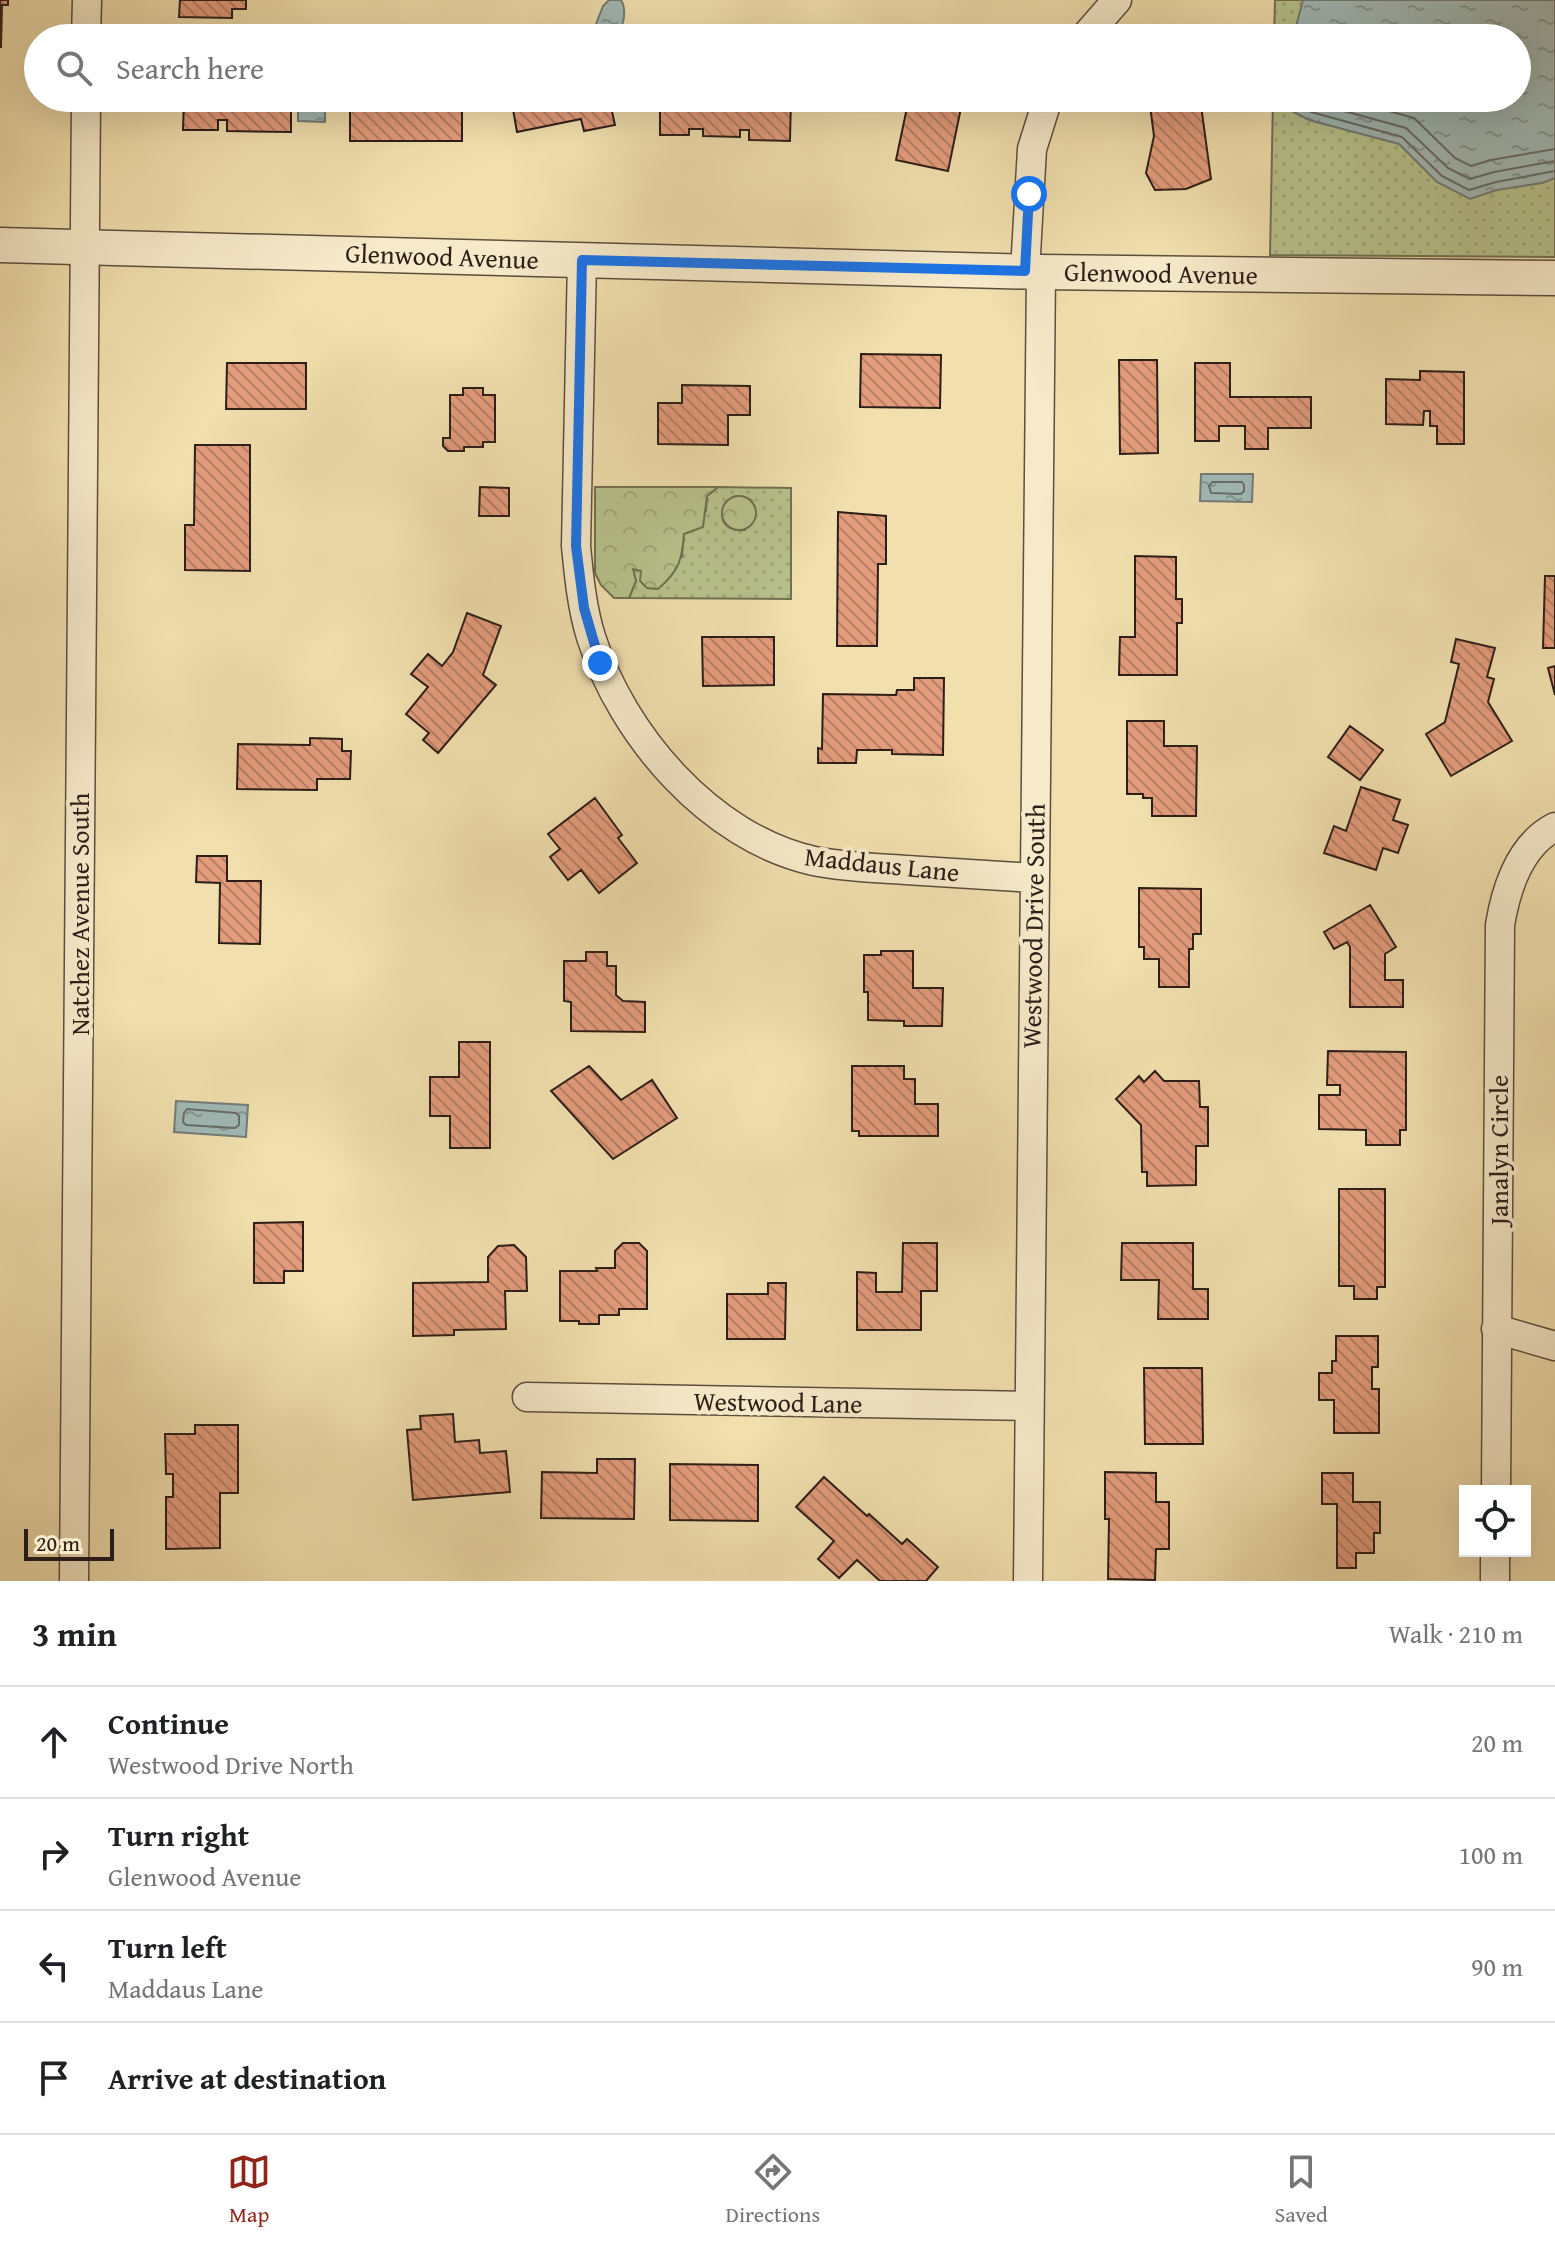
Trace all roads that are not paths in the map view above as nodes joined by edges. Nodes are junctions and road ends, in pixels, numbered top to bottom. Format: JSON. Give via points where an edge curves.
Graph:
{"nodes":[{"id":1,"x":87,"y":0,"type":"edge"},
{"id":2,"x":1117,"y":0,"type":"edge"},
{"id":3,"x":86,"y":24,"type":"edge"},
{"id":4,"x":1096,"y":24,"type":"edge"},
{"id":5,"x":86,"y":112,"type":"edge"},
{"id":6,"x":1044,"y":112,"type":"edge"},
{"id":7,"x":0,"y":245,"type":"edge"},
{"id":8,"x":86,"y":247,"type":"junction"},
{"id":9,"x":582,"y":260,"type":"junction"},
{"id":10,"x":1033,"y":272,"type":"junction"},
{"id":11,"x":1555,"y":278,"type":"edge"},
{"id":12,"x":1555,"y":827,"type":"edge"},
{"id":13,"x":1034,"y":878,"type":"junction"},
{"id":14,"x":1496,"y":1329,"type":"junction"},
{"id":15,"x":1555,"y":1346,"type":"edge"},
{"id":16,"x":527,"y":1397,"type":"dead end"},
{"id":17,"x":1029,"y":1406,"type":"junction"},
{"id":18,"x":1496,"y":1485,"type":"edge"},
{"id":19,"x":1495,"y":1557,"type":"edge"},
{"id":20,"x":74,"y":1581,"type":"edge"},
{"id":21,"x":1028,"y":1581,"type":"edge"},
{"id":22,"x":1495,"y":1581,"type":"edge"}],
"edges":[{"from":1,"to":3,"type":"street"},
{"from":2,"to":4,"type":"street"},
{"from":5,"to":8,"type":"street","name":"Natchez Avenue South"},
{"from":6,"to":10,"type":"street","name":"Westwood Drive South","via":[[1032,149]]},
{"from":7,"to":8,"type":"street","name":"Glenwood Avenue"},
{"from":8,"to":9,"type":"street","name":"Glenwood Avenue"},
{"from":8,"to":20,"type":"street","name":"Natchez Avenue South"},
{"from":9,"to":10,"type":"street","name":"Glenwood Avenue"},
{"from":9,"to":13,"type":"street","name":"Maddaus Lane","via":[[579,581],[600,663],[635,728],[719,816],[781,851],[864,867]]},
{"from":10,"to":11,"type":"street","name":"Glenwood Avenue"},
{"from":10,"to":13,"type":"street","name":"Westwood Drive South"},
{"from":12,"to":14,"type":"street","name":"Janalyn Circle","via":[[1514,872],[1500,925]]},
{"from":13,"to":17,"type":"street","name":"Westwood Drive South"},
{"from":14,"to":15,"type":"street"},
{"from":14,"to":18,"type":"street","name":"Janalyn Circle"},
{"from":16,"to":17,"type":"street","name":"Westwood Lane"},
{"from":17,"to":21,"type":"street","name":"Westwood Drive South"},
{"from":19,"to":22,"type":"street"}]}
